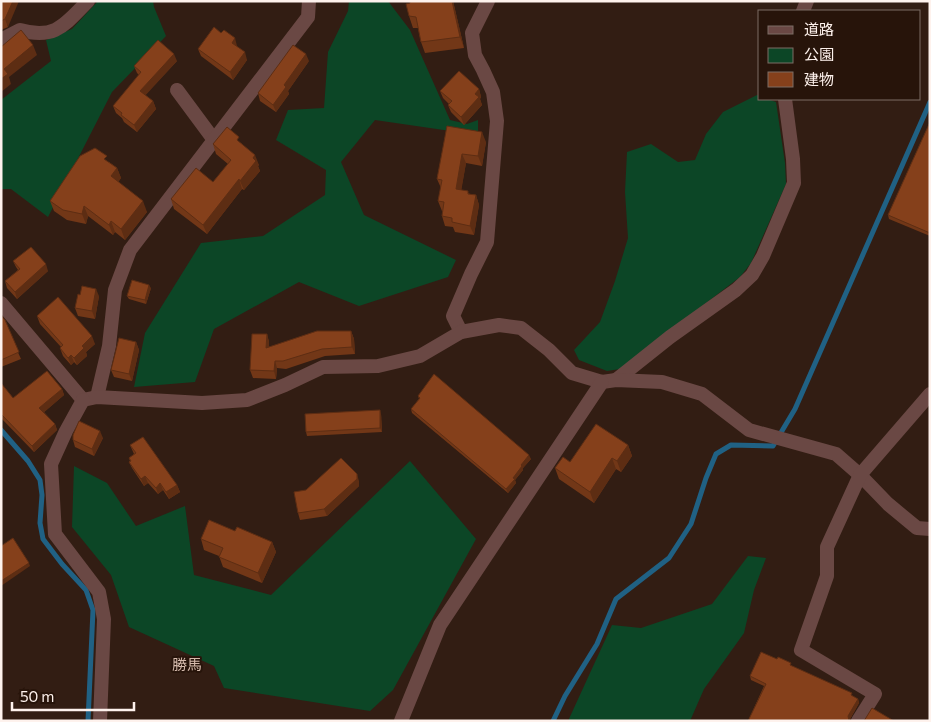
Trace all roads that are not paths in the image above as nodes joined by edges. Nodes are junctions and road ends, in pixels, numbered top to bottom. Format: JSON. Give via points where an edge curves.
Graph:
{"nodes":[{"id":1,"x":88,"y":1,"type":"edge"},
{"id":2,"x":308,"y":1,"type":"edge"},
{"id":3,"x":488,"y":1,"type":"edge"},
{"id":4,"x":1,"y":40,"type":"edge"},
{"id":5,"x":178,"y":90,"type":"dead end"},
{"id":6,"x":785,"y":100,"type":"edge"},
{"id":7,"x":214,"y":140,"type":"junction"},
{"id":8,"x":1,"y":303,"type":"edge"},
{"id":9,"x":460,"y":332,"type":"junction"},
{"id":10,"x":616,"y":380,"type":"junction"},
{"id":11,"x":602,"y":382,"type":"junction"},
{"id":12,"x":930,"y":394,"type":"edge"},
{"id":13,"x":97,"y":397,"type":"junction"},
{"id":14,"x":83,"y":400,"type":"junction"},
{"id":15,"x":860,"y":475,"type":"junction"},
{"id":16,"x":930,"y":529,"type":"edge"},
{"id":17,"x":100,"y":721,"type":"edge"},
{"id":18,"x":401,"y":721,"type":"edge"},
{"id":19,"x":858,"y":721,"type":"edge"}],
"edges":[{"from":1,"to":4,"type":"street","via":[[62,27],[45,33],[20,30]]},
{"from":2,"to":7,"type":"street","via":[[308,17]]},
{"from":3,"to":9,"type":"street","via":[[472,33],[475,55],[493,92],[497,121],[488,242],[453,316]]},
{"from":5,"to":7,"type":"street"},
{"from":6,"to":10,"type":"street","via":[[794,183],[752,275]]},
{"from":7,"to":13,"type":"street","via":[[130,250],[115,290],[109,346]]},
{"from":8,"to":14,"type":"street"},
{"from":9,"to":11,"type":"street","via":[[499,325],[522,328],[572,373]]},
{"from":9,"to":13,"type":"street","via":[[420,356],[378,366],[323,366],[247,400],[202,403]]},
{"from":10,"to":11,"type":"street"},
{"from":10,"to":15,"type":"street","via":[[662,382],[702,394],[749,430],[836,454]]},
{"from":11,"to":18,"type":"street","via":[[440,625]]},
{"from":12,"to":15,"type":"street"},
{"from":13,"to":14,"type":"street"},
{"from":14,"to":17,"type":"street","via":[[51,464],[55,534],[99,592],[104,619]]},
{"from":15,"to":16,"type":"street","via":[[888,504],[918,528]]},
{"from":15,"to":19,"type":"street","via":[[827,547],[826,576],[801,650],[875,694]]}]}
